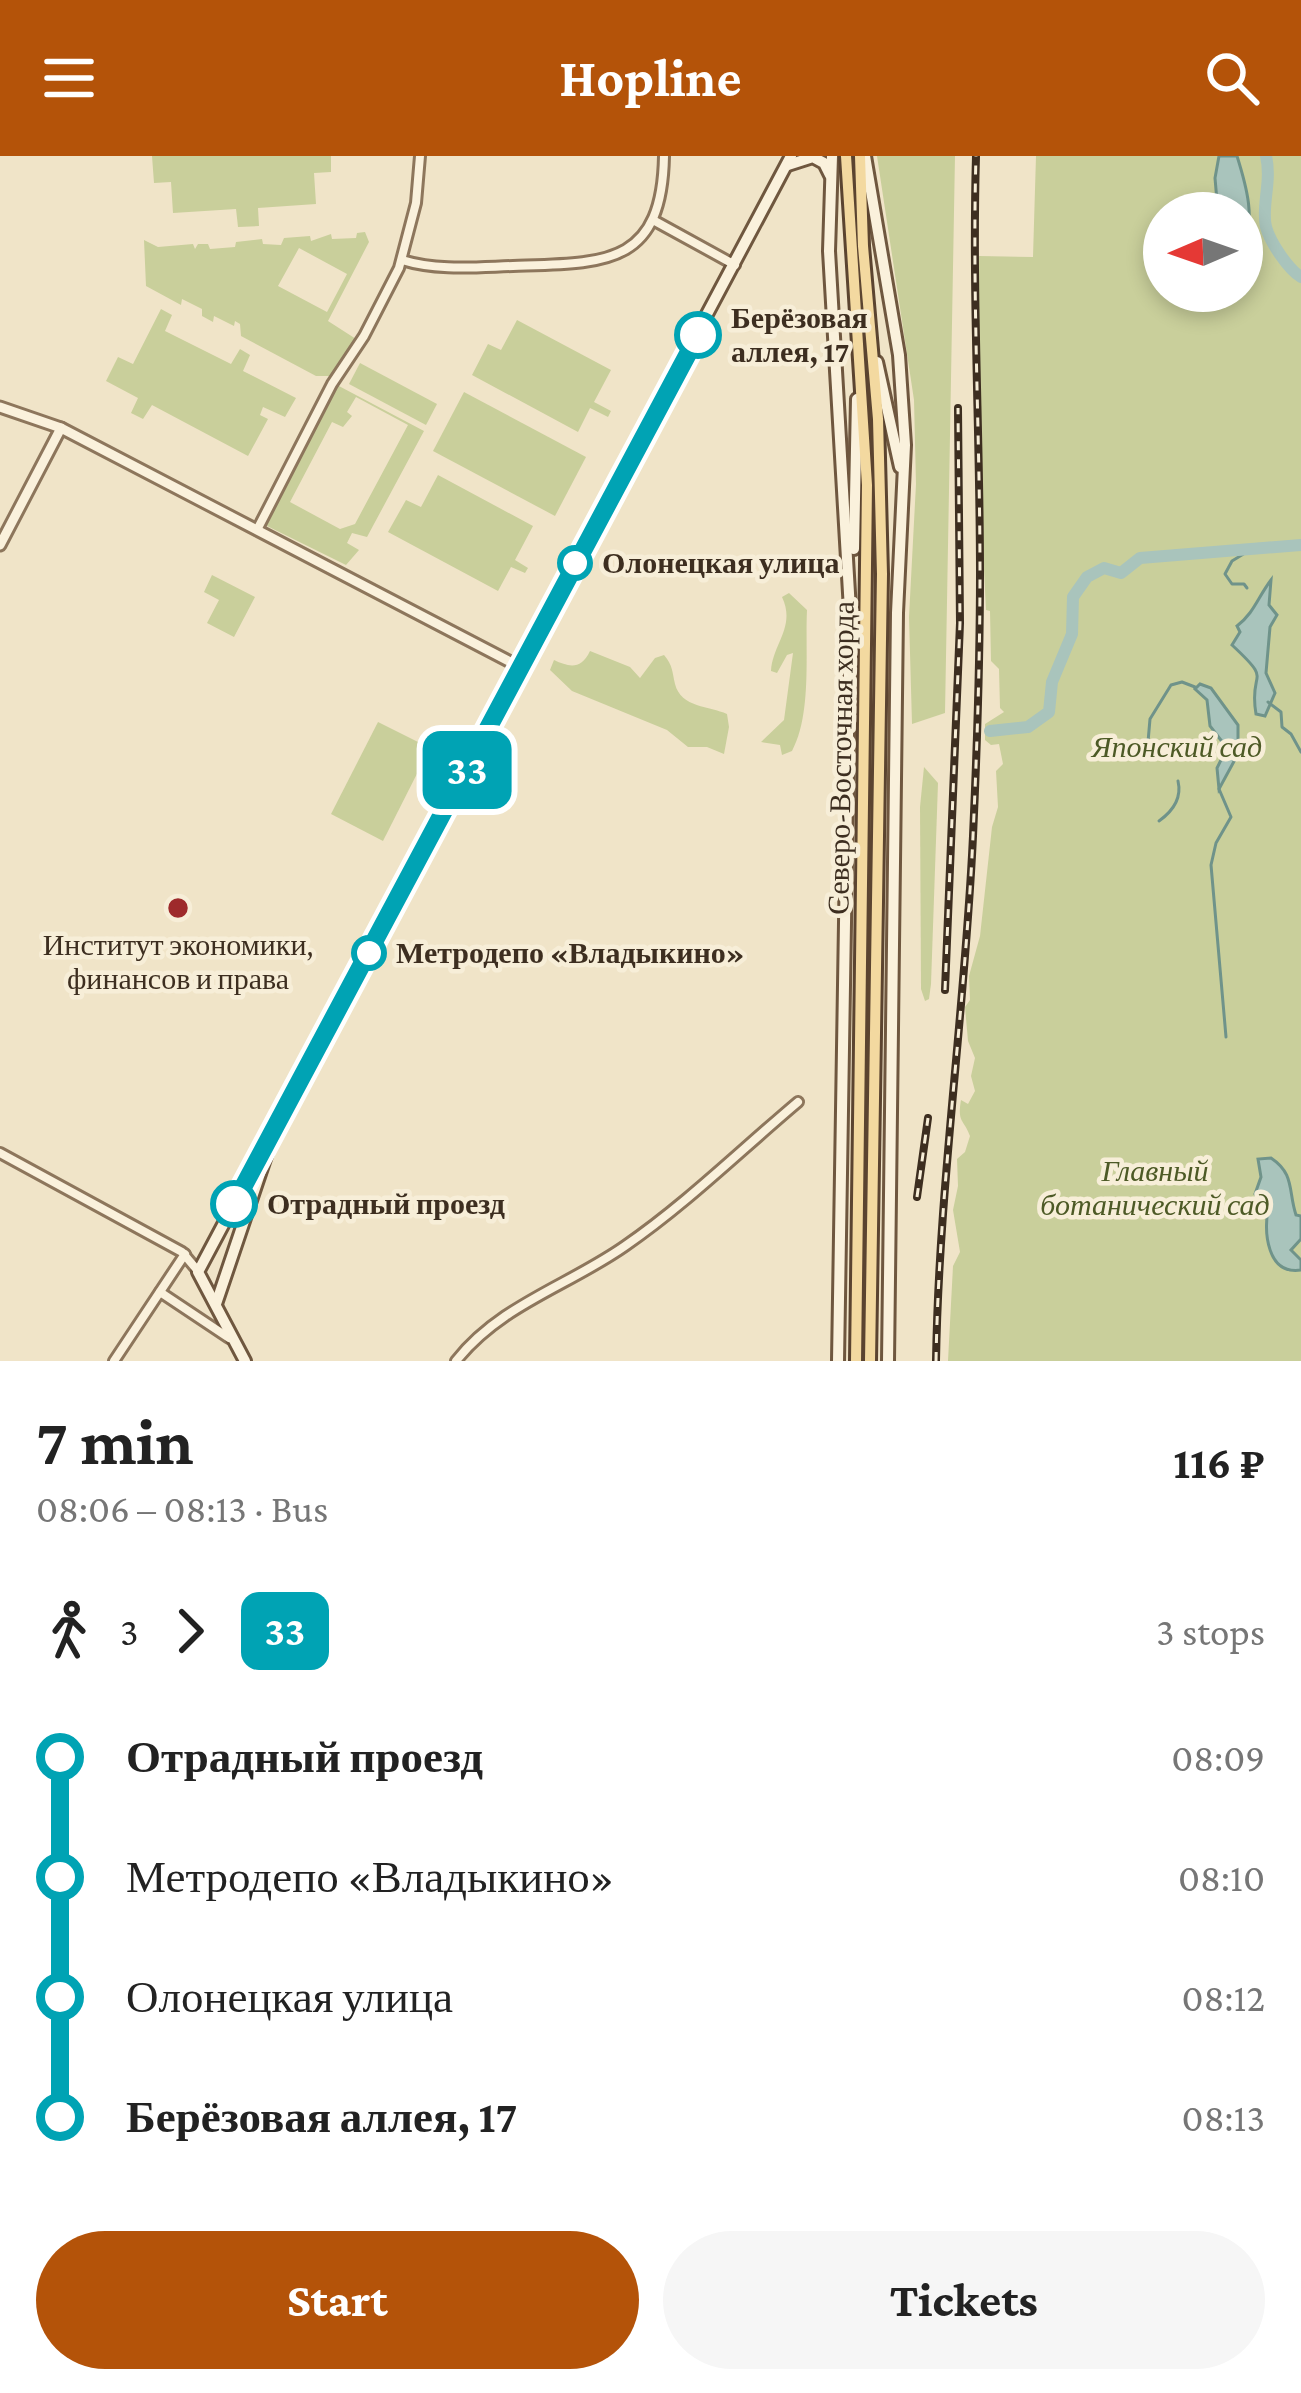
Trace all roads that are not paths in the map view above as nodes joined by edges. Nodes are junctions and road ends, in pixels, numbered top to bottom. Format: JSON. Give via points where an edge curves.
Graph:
{"nodes":[{"id":1,"x":420,"y":156,"type":"edge"},
{"id":2,"x":664,"y":156,"type":"edge"},
{"id":3,"x":832,"y":156,"type":"edge"},
{"id":4,"x":846,"y":156,"type":"edge"},
{"id":5,"x":863,"y":156,"type":"edge"},
{"id":6,"x":788,"y":162,"type":"edge"},
{"id":7,"x":830,"y":176,"type":"junction"},
{"id":8,"x":652,"y":220,"type":"junction"},
{"id":9,"x":402,"y":260,"type":"junction"},
{"id":10,"x":736,"y":266,"type":"junction"},
{"id":11,"x":872,"y":341,"type":"junction"},
{"id":12,"x":859,"y":360,"type":"junction"},
{"id":13,"x":0,"y":407,"type":"edge"},
{"id":14,"x":62,"y":428,"type":"junction"},
{"id":15,"x":904,"y":512,"type":"junction"},
{"id":16,"x":257,"y":530,"type":"junction"},
{"id":17,"x":0,"y":545,"type":"edge"},
{"id":18,"x":850,"y":610,"type":"junction"},
{"id":19,"x":522,"y":668,"type":"junction"},
{"id":20,"x":798,"y":1102,"type":"dead end"},
{"id":21,"x":275,"y":1126,"type":"junction"},
{"id":22,"x":0,"y":1153,"type":"edge"},
{"id":23,"x":185,"y":1255,"type":"junction"},
{"id":24,"x":198,"y":1272,"type":"junction"},
{"id":25,"x":160,"y":1292,"type":"junction"},
{"id":26,"x":216,"y":1304,"type":"junction"},
{"id":27,"x":234,"y":1341,"type":"junction"},
{"id":28,"x":114,"y":1361,"type":"edge"},
{"id":29,"x":245,"y":1361,"type":"edge"},
{"id":30,"x":455,"y":1361,"type":"edge"},
{"id":31,"x":841,"y":1361,"type":"edge"},
{"id":32,"x":856,"y":1361,"type":"edge"},
{"id":33,"x":870,"y":1361,"type":"edge"},
{"id":34,"x":886,"y":1361,"type":"edge"}],
"edges":[{"from":1,"to":9,"type":"street"},
{"from":2,"to":8,"type":"street"},
{"from":3,"to":7,"type":"main road"},
{"from":4,"to":12,"type":"main road","name":"Северо-Восточная хорда"},
{"from":5,"to":11,"type":"main road","name":"Северо-Восточная хорда"},
{"from":5,"to":15,"type":"main road","via":[[899,355]]},
{"from":6,"to":7,"type":"main road","via":[[813,157]]},
{"from":6,"to":10,"type":"main road"},
{"from":7,"to":18,"type":"main road"},
{"from":8,"to":9,"type":"street","via":[[627,250],[592,262],[465,267]]},
{"from":8,"to":10,"type":"street"},
{"from":9,"to":16,"type":"street"},
{"from":10,"to":19,"type":"main road"},
{"from":11,"to":15,"type":"main road"},
{"from":11,"to":33,"type":"main road","name":"Северо-Восточная хорда","via":[[881,485]]},
{"from":12,"to":18,"type":"main road"},
{"from":12,"to":32,"type":"main road","name":"Северо-Восточная хорда","via":[[867,485]]},
{"from":13,"to":14,"type":"street"},
{"from":14,"to":16,"type":"street"},
{"from":14,"to":17,"type":"street"},
{"from":15,"to":34,"type":"main road"},
{"from":16,"to":19,"type":"street"},
{"from":18,"to":31,"type":"main road"},
{"from":19,"to":21,"type":"main road"},
{"from":20,"to":30,"type":"street","via":[[625,1246],[523,1303]]},
{"from":21,"to":24,"type":"main road"},
{"from":21,"to":26,"type":"main road"},
{"from":22,"to":23,"type":"street"},
{"from":23,"to":24,"type":"street"},
{"from":23,"to":25,"type":"street"},
{"from":24,"to":26,"type":"main road"},
{"from":25,"to":27,"type":"street"},
{"from":25,"to":28,"type":"street"},
{"from":26,"to":27,"type":"main road"},
{"from":27,"to":29,"type":"main road"}]}
